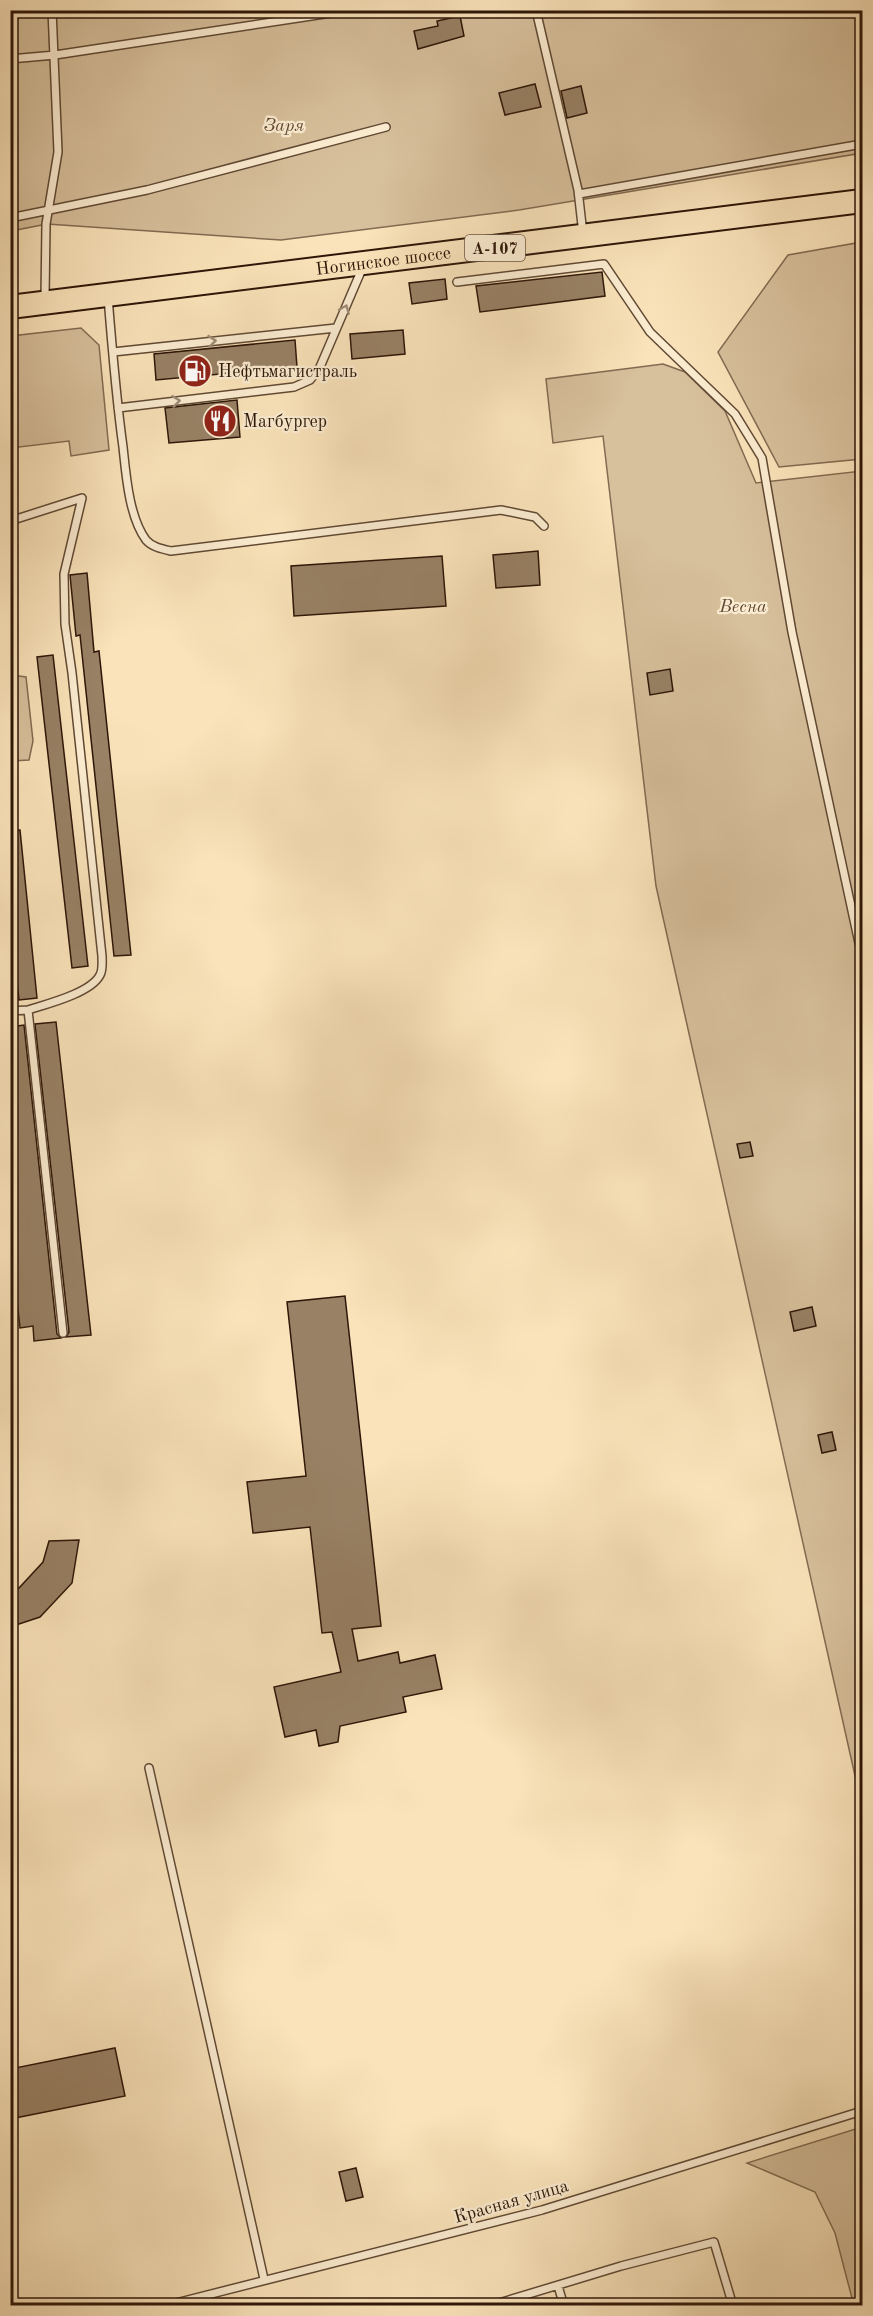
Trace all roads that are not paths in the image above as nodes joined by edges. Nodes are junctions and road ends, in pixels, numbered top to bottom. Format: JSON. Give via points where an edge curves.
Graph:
{"nodes":[{"id":1,"x":52,"y":10,"type":"edge"},
{"id":2,"x":351,"y":10,"type":"edge"},
{"id":3,"x":536,"y":10,"type":"edge"},
{"id":4,"x":55,"y":55,"type":"junction"},
{"id":5,"x":10,"y":60,"type":"edge"},
{"id":6,"x":386,"y":127,"type":"dead end"},
{"id":7,"x":862,"y":144,"type":"edge"},
{"id":8,"x":579,"y":194,"type":"junction"},
{"id":9,"x":862,"y":201,"type":"edge"},
{"id":10,"x":49,"y":209,"type":"junction"},
{"id":11,"x":10,"y":218,"type":"edge"},
{"id":12,"x":584,"y":236,"type":"junction"},
{"id":13,"x":364,"y":264,"type":"junction"},
{"id":14,"x":457,"y":282,"type":"dead end"},
{"id":15,"x":107,"y":295,"type":"junction"},
{"id":16,"x":45,"y":303,"type":"junction"},
{"id":17,"x":10,"y":307,"type":"edge"},
{"id":18,"x":336,"y":328,"type":"junction"},
{"id":19,"x":112,"y":352,"type":"junction"},
{"id":20,"x":118,"y":408,"type":"junction"},
{"id":21,"x":10,"y":521,"type":"edge"},
{"id":22,"x":544,"y":526,"type":"dead end"},
{"id":23,"x":862,"y":957,"type":"edge"},
{"id":24,"x":28,"y":1010,"type":"junction"},
{"id":25,"x":10,"y":1011,"type":"edge"},
{"id":26,"x":63,"y":1333,"type":"dead end"},
{"id":27,"x":148,"y":1768,"type":"dead end"},
{"id":28,"x":862,"y":2111,"type":"edge"},
{"id":29,"x":264,"y":2279,"type":"junction"},
{"id":30,"x":558,"y":2286,"type":"junction"},
{"id":31,"x":164,"y":2306,"type":"edge"},
{"id":32,"x":489,"y":2306,"type":"edge"},
{"id":33,"x":564,"y":2306,"type":"edge"},
{"id":34,"x":733,"y":2306,"type":"edge"}],
"edges":[{"from":1,"to":4,"type":"lane"},
{"from":2,"to":4,"type":"lane"},
{"from":3,"to":8,"type":"lane"},
{"from":4,"to":5,"type":"lane"},
{"from":4,"to":10,"type":"lane","via":[[58,152]]},
{"from":6,"to":10,"type":"lane","via":[[147,190]]},
{"from":7,"to":8,"type":"lane"},
{"from":8,"to":12,"type":"lane"},
{"from":9,"to":12,"type":"highway","name":"Ногинское шоссе","number":"А-107"},
{"from":10,"to":11,"type":"lane"},
{"from":10,"to":16,"type":"lane"},
{"from":12,"to":13,"type":"highway","name":"Ногинское шоссе","number":"А-107"},
{"from":13,"to":15,"type":"highway","name":"Ногинское шоссе","number":"А-107"},
{"from":18,"to":13,"type":"lane","one_way":true},
{"from":14,"to":23,"type":"lane","via":[[604,264],[650,332],[735,414],[762,458],[792,632]]},
{"from":15,"to":16,"type":"highway","name":"Ногинское шоссе","number":"А-107"},
{"from":15,"to":19,"type":"lane"},
{"from":16,"to":17,"type":"highway","name":"Ногинское шоссе","number":"А-107"},
{"from":19,"to":18,"type":"lane","one_way":true},
{"from":20,"to":18,"type":"lane","one_way":true,"via":[[302,384],[316,374]]},
{"from":19,"to":20,"type":"lane"},
{"from":20,"to":22,"type":"lane","via":[[131,501],[147,540],[156,547],[171,551],[501,510],[535,517]]},
{"from":21,"to":24,"type":"lane","via":[[82,498],[64,574],[65,624],[102,956],[102,973],[95,981],[65,998]]},
{"from":24,"to":25,"type":"lane"},
{"from":24,"to":26,"type":"lane"},
{"from":27,"to":29,"type":"lane"},
{"from":28,"to":29,"type":"lane","name":"Красная улица","via":[[542,2210]]},
{"from":29,"to":31,"type":"lane","name":"Красная улица"},
{"from":30,"to":32,"type":"lane"},
{"from":30,"to":33,"type":"lane"},
{"from":30,"to":34,"type":"lane","via":[[714,2242]]}]}
